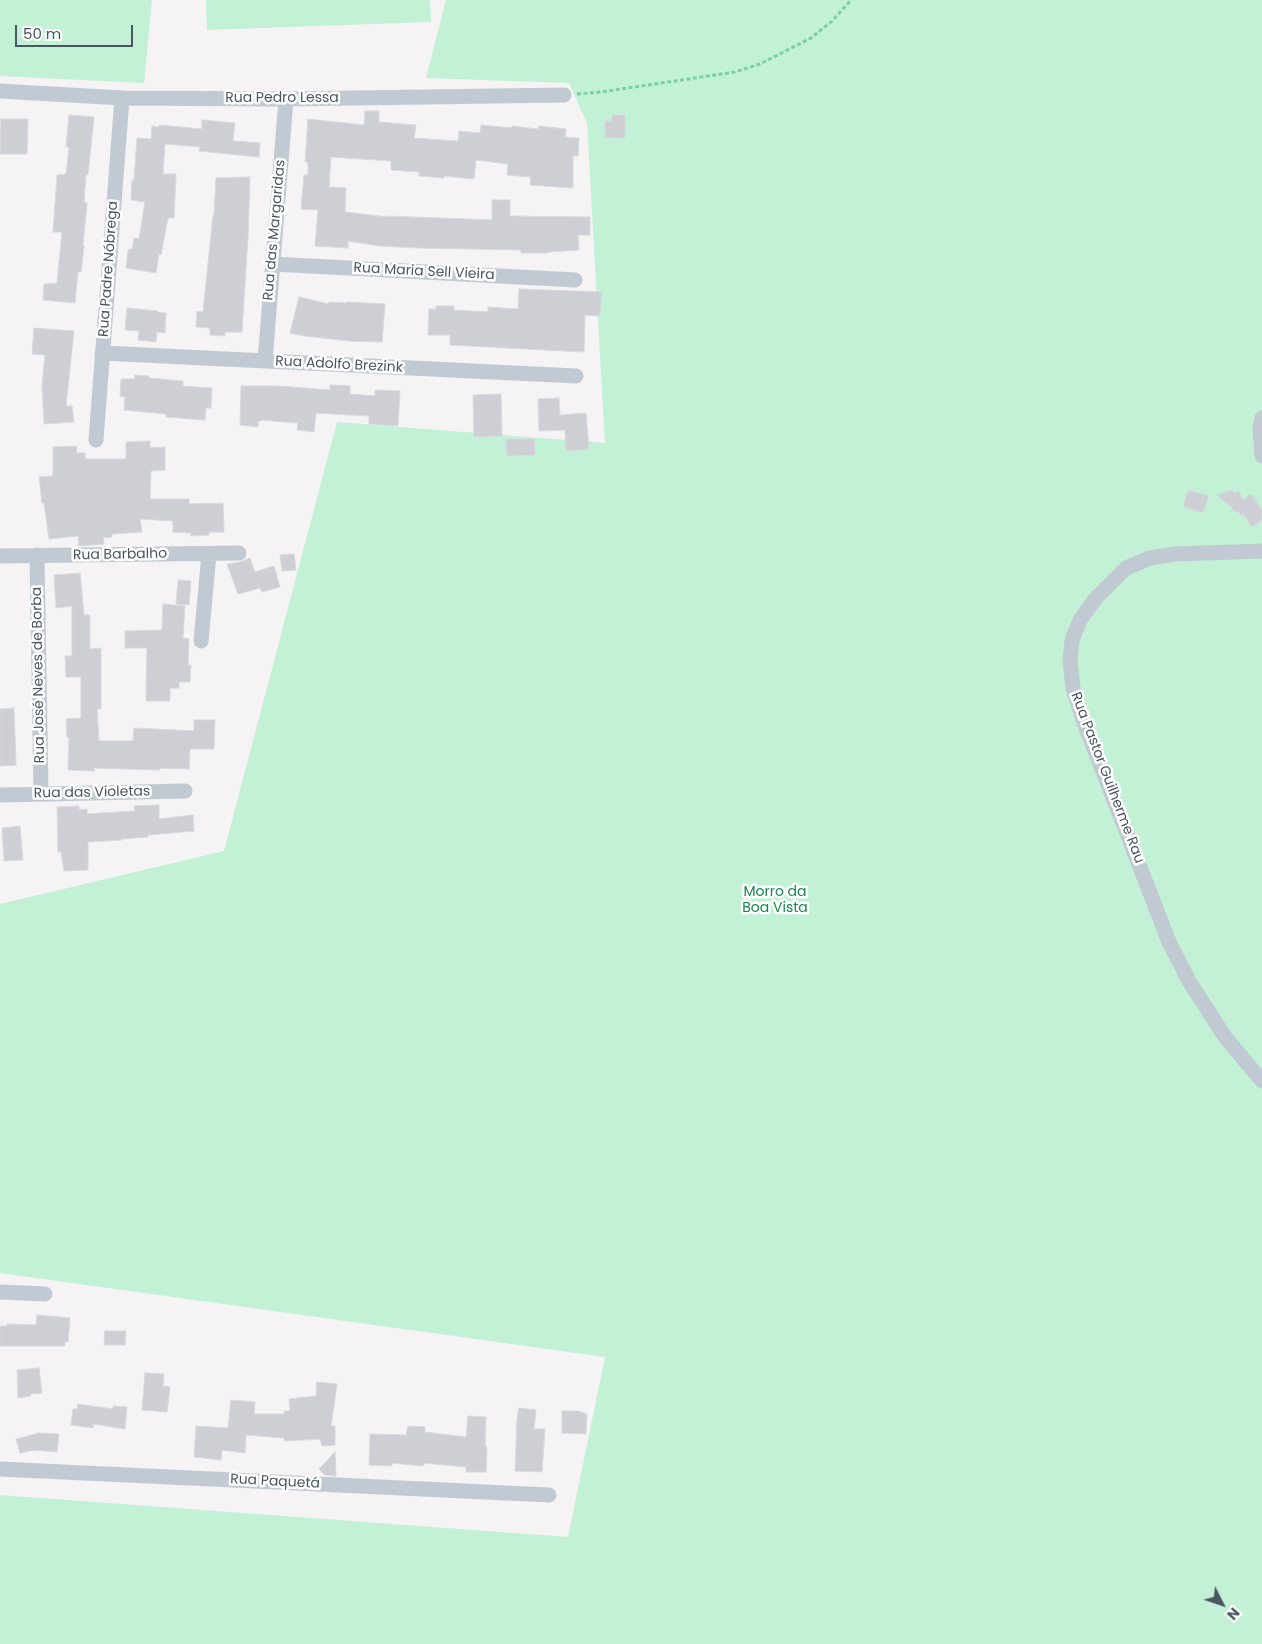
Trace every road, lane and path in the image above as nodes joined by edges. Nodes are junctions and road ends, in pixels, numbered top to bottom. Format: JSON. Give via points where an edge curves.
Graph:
{"nodes":[{"id":1,"x":851,"y":0,"type":"edge"},
{"id":2,"x":0,"y":91,"type":"edge"},
{"id":3,"x":564,"y":95,"type":"joint"},
{"id":4,"x":122,"y":98,"type":"junction"},
{"id":5,"x":286,"y":99,"type":"junction"},
{"id":6,"x":272,"y":264,"type":"junction"},
{"id":7,"x":575,"y":280,"type":"dead end"},
{"id":8,"x":102,"y":354,"type":"junction"},
{"id":9,"x":265,"y":361,"type":"junction"},
{"id":10,"x":576,"y":376,"type":"dead end"},
{"id":11,"x":1262,"y":418,"type":"edge"},
{"id":12,"x":96,"y":440,"type":"dead end"},
{"id":13,"x":1262,"y":456,"type":"edge"},
{"id":14,"x":1262,"y":551,"type":"edge"},
{"id":15,"x":209,"y":554,"type":"junction"},
{"id":16,"x":239,"y":554,"type":"dead end"},
{"id":17,"x":37,"y":555,"type":"junction"},
{"id":18,"x":0,"y":556,"type":"edge"},
{"id":19,"x":201,"y":641,"type":"dead end"},
{"id":20,"x":184,"y":791,"type":"dead end"},
{"id":21,"x":0,"y":794,"type":"edge"},
{"id":22,"x":40,"y":794,"type":"junction"},
{"id":23,"x":1262,"y":1081,"type":"edge"},
{"id":24,"x":0,"y":1292,"type":"edge"},
{"id":25,"x":45,"y":1294,"type":"dead end"},
{"id":26,"x":0,"y":1469,"type":"edge"},
{"id":27,"x":550,"y":1495,"type":"dead end"}],
"edges":[{"from":1,"to":3,"type":"path","via":[[811,38],[760,64],[735,72]]},
{"from":2,"to":4,"type":"street","name":"Rua Pedro Lessa"},
{"from":3,"to":5,"type":"street","name":"Rua Pedro Lessa"},
{"from":4,"to":5,"type":"street","name":"Rua Pedro Lessa"},
{"from":4,"to":8,"type":"street","name":"Rua Padre Nóbrega"},
{"from":5,"to":6,"type":"street","name":"Rua das Margaridas"},
{"from":6,"to":7,"type":"street","name":"Rua Maria Sell Vieira"},
{"from":6,"to":9,"type":"street","name":"Rua das Margaridas"},
{"from":8,"to":9,"type":"street","name":"Rua Adolfo Brezink"},
{"from":8,"to":12,"type":"street","name":"Rua Padre Nóbrega"},
{"from":9,"to":10,"type":"street","name":"Rua Adolfo Brezink"},
{"from":11,"to":13,"type":"street"},
{"from":14,"to":23,"type":"street","name":"Rua Pastor Guilherme Rau","via":[[1175,554],[1150,558],[1126,568],[1096,598],[1080,620],[1072,640],[1070,661],[1072,688],[1083,720],[1169,942],[1188,981],[1224,1037]]},
{"from":15,"to":16,"type":"street","name":"Rua Barbalho"},
{"from":15,"to":17,"type":"street","name":"Rua Barbalho"},
{"from":15,"to":19,"type":"street"},
{"from":17,"to":18,"type":"street","name":"Rua Barbalho"},
{"from":17,"to":22,"type":"street","name":"Rua José Neves de Borba"},
{"from":20,"to":22,"type":"street","name":"Rua das Violetas"},
{"from":21,"to":22,"type":"street","name":"Rua das Violetas"},
{"from":24,"to":25,"type":"street"},
{"from":26,"to":27,"type":"street","name":"Rua Paquetá"}]}
